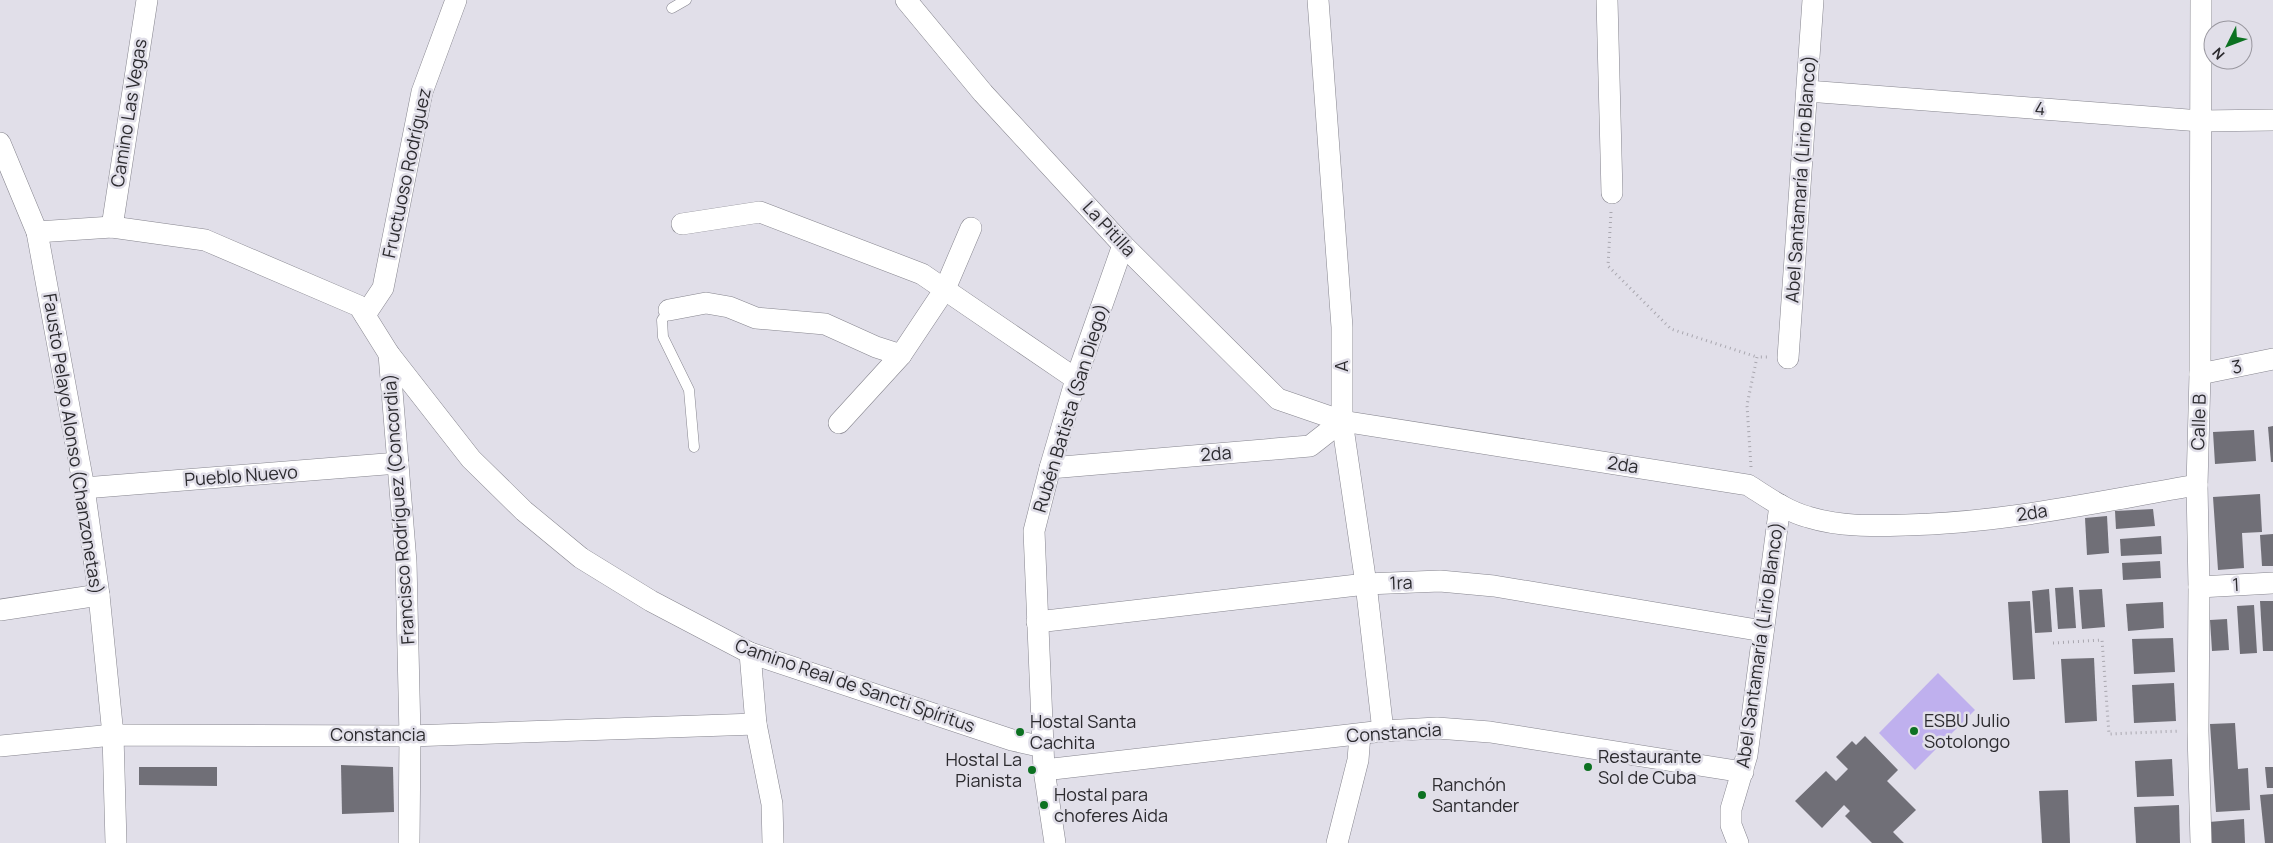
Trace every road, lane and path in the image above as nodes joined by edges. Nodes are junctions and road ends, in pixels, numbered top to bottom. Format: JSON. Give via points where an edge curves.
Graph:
{"nodes":[{"id":1,"x":147,"y":0,"type":"edge"},
{"id":2,"x":456,"y":0,"type":"edge"},
{"id":3,"x":686,"y":0,"type":"edge"},
{"id":4,"x":906,"y":0,"type":"edge"},
{"id":5,"x":1318,"y":0,"type":"edge"},
{"id":6,"x":1607,"y":0,"type":"edge"},
{"id":7,"x":1813,"y":0,"type":"edge"},
{"id":8,"x":2201,"y":0,"type":"edge"},
{"id":9,"x":672,"y":8,"type":"dead end"},
{"id":10,"x":1807,"y":91,"type":"junction"},
{"id":11,"x":2273,"y":120,"type":"edge"},
{"id":12,"x":2201,"y":121,"type":"junction"},
{"id":13,"x":0,"y":143,"type":"edge"},
{"id":14,"x":1612,"y":193,"type":"joint"},
{"id":15,"x":682,"y":224,"type":"dead end"},
{"id":16,"x":112,"y":227,"type":"junction"},
{"id":17,"x":971,"y":228,"type":"dead end"},
{"id":18,"x":37,"y":232,"type":"junction"},
{"id":19,"x":1123,"y":245,"type":"junction"},
{"id":20,"x":945,"y":289,"type":"junction"},
{"id":21,"x":669,"y":310,"type":"joint"},
{"id":22,"x":365,"y":315,"type":"junction"},
{"id":23,"x":389,"y":354,"type":"junction"},
{"id":24,"x":901,"y":355,"type":"junction"},
{"id":25,"x":1758,"y":357,"type":"junction"},
{"id":26,"x":1788,"y":358,"type":"joint"},
{"id":27,"x":2273,"y":359,"type":"edge"},
{"id":28,"x":2200,"y":374,"type":"junction"},
{"id":29,"x":1076,"y":379,"type":"junction"},
{"id":30,"x":1342,"y":420,"type":"junction"},
{"id":31,"x":839,"y":423,"type":"dead end"},
{"id":32,"x":694,"y":447,"type":"dead end"},
{"id":33,"x":398,"y":463,"type":"junction"},
{"id":34,"x":1050,"y":468,"type":"junction"},
{"id":35,"x":1748,"y":485,"type":"junction"},
{"id":36,"x":2197,"y":485,"type":"junction"},
{"id":37,"x":84,"y":488,"type":"junction"},
{"id":38,"x":1780,"y":505,"type":"junction"},
{"id":39,"x":2273,"y":583,"type":"edge"},
{"id":40,"x":1366,"y":584,"type":"junction"},
{"id":41,"x":2199,"y":587,"type":"junction"},
{"id":42,"x":99,"y":595,"type":"junction"},
{"id":43,"x":0,"y":610,"type":"edge"},
{"id":44,"x":1037,"y":622,"type":"junction"},
{"id":45,"x":1762,"y":631,"type":"junction"},
{"id":46,"x":2053,"y":643,"type":"dead end"},
{"id":47,"x":750,"y":653,"type":"junction"},
{"id":48,"x":756,"y":724,"type":"junction"},
{"id":49,"x":1383,"y":731,"type":"junction"},
{"id":50,"x":2198,"y":731,"type":"junction"},
{"id":51,"x":1360,"y":734,"type":"junction"},
{"id":52,"x":113,"y":735,"type":"junction"},
{"id":53,"x":410,"y":736,"type":"junction"},
{"id":54,"x":0,"y":746,"type":"edge"},
{"id":55,"x":1043,"y":748,"type":"junction"},
{"id":56,"x":1044,"y":770,"type":"junction"},
{"id":57,"x":1742,"y":772,"type":"junction"},
{"id":58,"x":116,"y":843,"type":"edge"},
{"id":59,"x":409,"y":843,"type":"edge"},
{"id":60,"x":773,"y":843,"type":"edge"},
{"id":61,"x":1055,"y":843,"type":"edge"},
{"id":62,"x":1337,"y":843,"type":"edge"},
{"id":63,"x":1738,"y":843,"type":"edge"},
{"id":64,"x":2201,"y":843,"type":"edge"}],
"edges":[{"from":1,"to":16,"type":"street","name":"Camino Las Vegas"},
{"from":2,"to":22,"type":"street","name":"Fructuoso Rodríguez","via":[[422,92],[383,288]]},
{"from":3,"to":9,"type":"lane"},
{"from":4,"to":19,"type":"street","name":"La Pitilla","via":[[983,93]]},
{"from":5,"to":30,"type":"street","name":"A","via":[[1342,327]]},
{"from":6,"to":14,"type":"street"},
{"from":7,"to":10,"type":"street","name":"Abel Santamaría (Lirio Blanco)"},
{"from":8,"to":12,"type":"street","name":"Calle B"},
{"from":10,"to":12,"type":"street","name":"4"},
{"from":10,"to":26,"type":"street","name":"Abel Santamaría (Lirio Blanco)"},
{"from":11,"to":12,"type":"street","name":"4"},
{"from":12,"to":28,"type":"street","name":"Calle B"},
{"from":13,"to":18,"type":"street","name":"Fausto Pelayo Alonso (Chanzonetas)"},
{"from":14,"to":25,"type":"path","via":[[1608,266],[1671,329]]},
{"from":15,"to":20,"type":"street","via":[[760,212],[922,274]]},
{"from":16,"to":18,"type":"street","name":"Camino Real de Sancti Spíritus"},
{"from":16,"to":22,"type":"street","name":"Camino Real de Sancti Spíritus","via":[[205,240],[359,306]]},
{"from":17,"to":20,"type":"street"},
{"from":18,"to":37,"type":"street","name":"Fausto Pelayo Alonso (Chanzonetas)"},
{"from":19,"to":29,"type":"street","name":"Rubén Batista (San Diego)"},
{"from":19,"to":30,"type":"street","name":"La Pitilla","via":[[1278,400]]},
{"from":20,"to":24,"type":"street"},
{"from":20,"to":29,"type":"street"},
{"from":21,"to":24,"type":"street","via":[[706,303],[729,307],[756,318],[825,324],[876,348]]},
{"from":21,"to":32,"type":"lane","via":[[662,320],[663,337],[689,390]]},
{"from":22,"to":23,"type":"street","name":"Camino Real de Sancti Spíritus"},
{"from":23,"to":33,"type":"street","name":"Francisco Rodríguez (Concordia)"},
{"from":23,"to":47,"type":"street","name":"Camino Real de Sancti Spíritus","via":[[471,459],[574,552],[651,601]]},
{"from":24,"to":31,"type":"street"},
{"from":25,"to":26,"type":"path"},
{"from":25,"to":35,"type":"path","via":[[1747,405],[1751,463]]},
{"from":27,"to":28,"type":"street","name":"3"},
{"from":28,"to":36,"type":"street","name":"Calle B"},
{"from":29,"to":34,"type":"street","name":"Rubén Batista (San Diego)"},
{"from":30,"to":34,"type":"street","name":"2da","via":[[1310,446]]},
{"from":30,"to":35,"type":"street","name":"2da"},
{"from":30,"to":40,"type":"street","name":"A"},
{"from":33,"to":37,"type":"street","name":"Pueblo Nuevo"},
{"from":33,"to":53,"type":"street","name":"Francisco Rodríguez (Concordia)","via":[[406,562]]},
{"from":34,"to":44,"type":"street","name":"Rubén Batista (San Diego)","via":[[1034,531]]},
{"from":35,"to":38,"type":"street","name":"2da"},
{"from":36,"to":38,"type":"street","name":"2da","via":[[2010,516],[1933,525],[1862,527],[1808,517]]},
{"from":36,"to":41,"type":"street","name":"Calle B"},
{"from":37,"to":42,"type":"street","name":"Fausto Pelayo Alonso (Chanzonetas)"},
{"from":38,"to":45,"type":"street","name":"Abel Santamaría (Lirio Blanco)"},
{"from":39,"to":41,"type":"street","name":"1"},
{"from":40,"to":44,"type":"street","name":"1ra"},
{"from":40,"to":45,"type":"street","name":"1ra","via":[[1440,581],[1494,586]]},
{"from":40,"to":49,"type":"street","name":"A"},
{"from":41,"to":50,"type":"street","name":"Calle B"},
{"from":42,"to":43,"type":"street"},
{"from":42,"to":52,"type":"street","name":"Fausto Pelayo Alonso (Chanzonetas)"},
{"from":44,"to":55,"type":"street","name":"Rubén Batista (San Diego)"},
{"from":45,"to":57,"type":"street","name":"Abel Santamaría (Lirio Blanco)","via":[[1747,755]]},
{"from":46,"to":50,"type":"path","via":[[2102,640],[2109,734]]},
{"from":47,"to":48,"type":"street"},
{"from":47,"to":55,"type":"street","name":"Camino Real de Sancti Spíritus"},
{"from":48,"to":53,"type":"street","name":"Constancia"},
{"from":48,"to":60,"type":"street","via":[[772,804]]},
{"from":49,"to":51,"type":"street","name":"Constancia"},
{"from":49,"to":57,"type":"street","name":"Constancia","via":[[1437,728],[1490,732]]},
{"from":50,"to":64,"type":"street","name":"Calle B"},
{"from":51,"to":56,"type":"street","name":"Constancia"},
{"from":51,"to":62,"type":"street","via":[[1358,760]]},
{"from":52,"to":53,"type":"street","name":"Constancia"},
{"from":52,"to":54,"type":"street","name":"Constancia"},
{"from":52,"to":58,"type":"street","name":"Fausto Pelayo Alonso (Chanzonetas)"},
{"from":53,"to":59,"type":"street","name":"Francisco Rodríguez (Concordia)"},
{"from":55,"to":56,"type":"street","name":"Rubén Batista (San Diego)"},
{"from":56,"to":61,"type":"street","name":"Rubén Batista (San Diego)"},
{"from":57,"to":63,"type":"street","name":"Abel Santamaría (Lirio Blanco)","via":[[1731,809],[1731,826]]}]}
